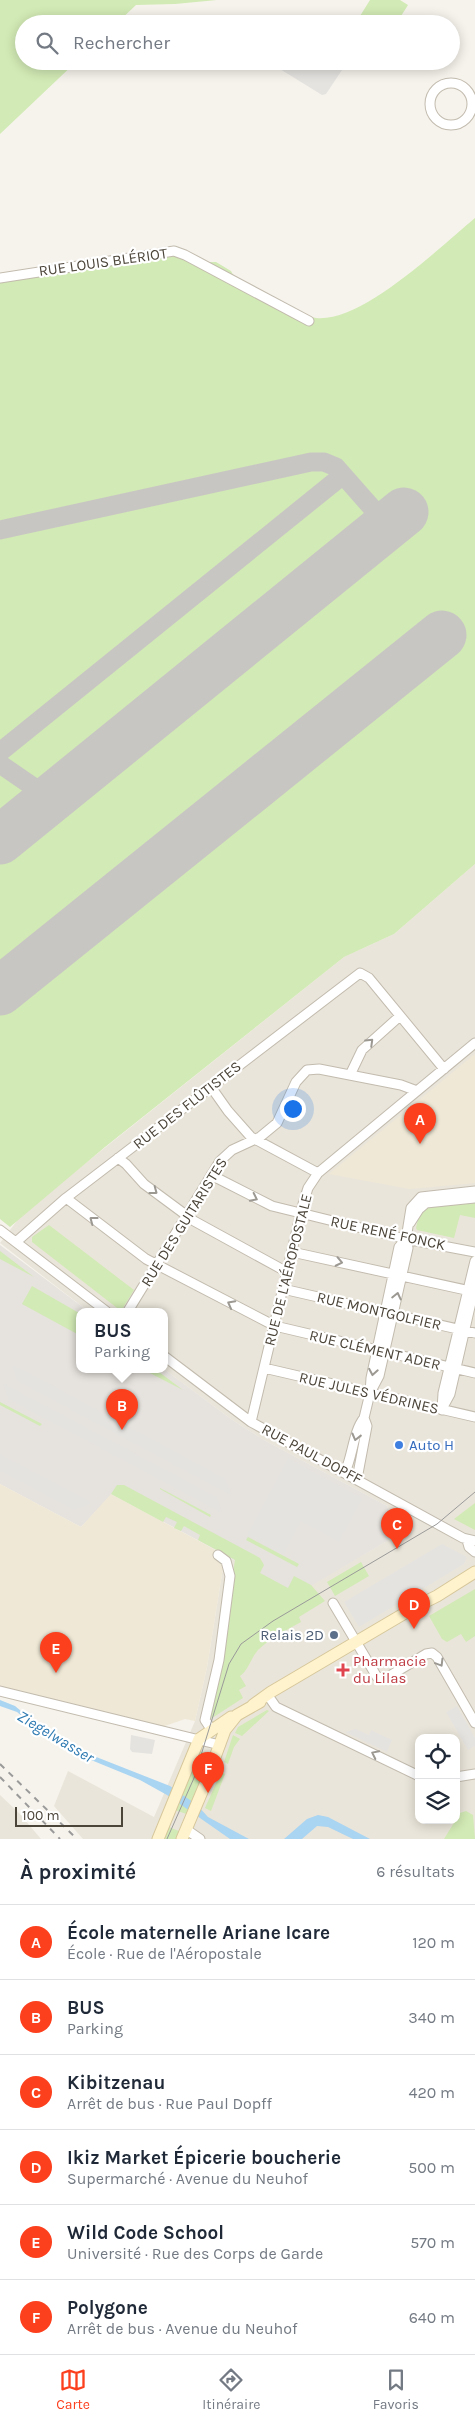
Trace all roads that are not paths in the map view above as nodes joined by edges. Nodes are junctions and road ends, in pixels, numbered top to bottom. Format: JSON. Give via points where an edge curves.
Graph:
{"nodes":[{"id":1,"x":472,"y":93,"type":"edge"},
{"id":2,"x":0,"y":278,"type":"edge"},
{"id":3,"x":310,"y":321,"type":"dead end"},
{"id":4,"x":400,"y":1016,"type":"junction"},
{"id":5,"x":475,"y":1043,"type":"edge"},
{"id":6,"x":444,"y":1069,"type":"junction"},
{"id":7,"x":350,"y":1075,"type":"junction"},
{"id":8,"x":211,"y":1086,"type":"junction"},
{"id":9,"x":417,"y":1091,"type":"junction"},
{"id":10,"x":254,"y":1140,"type":"junction"},
{"id":11,"x":118,"y":1158,"type":"junction"},
{"id":12,"x":318,"y":1173,"type":"junction"},
{"id":13,"x":211,"y":1175,"type":"junction"},
{"id":14,"x":475,"y":1191,"type":"edge"},
{"id":15,"x":66,"y":1198,"type":"junction"},
{"id":16,"x":475,"y":1198,"type":"edge"},
{"id":17,"x":301,"y":1213,"type":"junction"},
{"id":18,"x":186,"y":1215,"type":"junction"},
{"id":19,"x":410,"y":1223,"type":"junction"},
{"id":20,"x":0,"y":1230,"type":"edge"},
{"id":21,"x":406,"y":1239,"type":"junction"},
{"id":22,"x":16,"y":1242,"type":"junction"},
{"id":23,"x":292,"y":1252,"type":"junction"},
{"id":24,"x":475,"y":1252,"type":"edge"},
{"id":25,"x":475,"y":1261,"type":"edge"},
{"id":26,"x":156,"y":1265,"type":"junction"},
{"id":27,"x":288,"y":1272,"type":"junction"},
{"id":28,"x":398,"y":1275,"type":"junction"},
{"id":29,"x":283,"y":1289,"type":"junction"},
{"id":30,"x":472,"y":1290,"type":"edge"},
{"id":31,"x":102,"y":1308,"type":"edge"},
{"id":32,"x":130,"y":1308,"type":"edge"},
{"id":33,"x":389,"y":1313,"type":"junction"},
{"id":34,"x":275,"y":1326,"type":"junction"},
{"id":35,"x":461,"y":1330,"type":"junction"},
{"id":36,"x":475,"y":1333,"type":"edge"},
{"id":37,"x":380,"y":1352,"type":"junction"},
{"id":38,"x":168,"y":1359,"type":"edge"},
{"id":39,"x":264,"y":1368,"type":"junction"},
{"id":40,"x":452,"y":1368,"type":"junction"},
{"id":41,"x":475,"y":1373,"type":"edge"},
{"id":42,"x":370,"y":1393,"type":"junction"},
{"id":43,"x":442,"y":1410,"type":"junction"},
{"id":44,"x":475,"y":1417,"type":"edge"},
{"id":45,"x":364,"y":1418,"type":"junction"},
{"id":46,"x":251,"y":1422,"type":"junction"},
{"id":47,"x":345,"y":1472,"type":"junction"},
{"id":48,"x":357,"y":1479,"type":"junction"},
{"id":49,"x":471,"y":1541,"type":"edge"},
{"id":50,"x":475,"y":1552,"type":"edge"},
{"id":51,"x":218,"y":1555,"type":"dead end"},
{"id":52,"x":475,"y":1572,"type":"edge"},
{"id":53,"x":333,"y":1603,"type":"dead end"},
{"id":54,"x":355,"y":1642,"type":"junction"},
{"id":55,"x":286,"y":1683,"type":"junction"},
{"id":56,"x":0,"y":1691,"type":"edge"},
{"id":57,"x":269,"y":1697,"type":"junction"},
{"id":58,"x":253,"y":1705,"type":"junction"},
{"id":59,"x":237,"y":1715,"type":"junction"},
{"id":60,"x":475,"y":1723,"type":"edge"},
{"id":61,"x":211,"y":1729,"type":"junction"},
{"id":62,"x":199,"y":1738,"type":"junction"},
{"id":63,"x":220,"y":1744,"type":"junction"},
{"id":64,"x":415,"y":1774,"type":"edge"},
{"id":65,"x":475,"y":1774,"type":"edge"},
{"id":66,"x":460,"y":1776,"type":"edge"},
{"id":67,"x":167,"y":1821,"type":"junction"},
{"id":68,"x":184,"y":1834,"type":"edge"},
{"id":69,"x":158,"y":1839,"type":"edge"},
{"id":70,"x":200,"y":1839,"type":"edge"}],
"edges":[{"from":1,"to":1,"type":"street","via":[[451,83],[441,86],[433,92],[430,100],[433,114],[444,124],[462,122],[469,114]]},
{"from":2,"to":3,"type":"street","name":"RUE LOUIS BLÉRIOT","via":[[174,252]]},
{"from":4,"to":6,"type":"street"},
{"from":7,"to":4,"type":"street","one_way":true,"via":[[362,1050]]},
{"from":4,"to":8,"type":"street","name":"RUE DES FLÛTISTES","via":[[361,972]]},
{"from":5,"to":6,"type":"street","name":"RUE DE L'AÉROPOSTALE"},
{"from":6,"to":9,"type":"street","name":"RUE DE L'AÉROPOSTALE"},
{"from":7,"to":9,"type":"street","name":"RUE DES GUITARISTES"},
{"from":7,"to":10,"type":"street","name":"RUE DES GUITARISTES","via":[[319,1069],[304,1073],[296,1082],[280,1120]]},
{"from":8,"to":10,"type":"street"},
{"from":8,"to":11,"type":"street","name":"RUE DES FLÛTISTES"},
{"from":9,"to":12,"type":"street","name":"RUE DE L'AÉROPOSTALE"},
{"from":10,"to":12,"type":"street"},
{"from":10,"to":13,"type":"street","name":"RUE DES GUITARISTES","via":[[227,1153]]},
{"from":11,"to":15,"type":"street","name":"RUE DES FLÛTISTES"},
{"from":11,"to":18,"type":"street","one_way":true,"via":[[144,1184]]},
{"from":12,"to":17,"type":"street","name":"RUE DE L'AÉROPOSTALE","via":[[308,1188]]},
{"from":13,"to":17,"type":"street","name":"RUE RENÉ FONCK","one_way":true,"via":[[266,1204]]},
{"from":13,"to":18,"type":"street","name":"RUE DES GUITARISTES"},
{"from":14,"to":19,"type":"street","via":[[421,1197],[411,1208]]},
{"from":15,"to":22,"type":"street","name":"RUE DES FLÛTISTES"},
{"from":26,"to":15,"type":"street","name":"RUE CLÉMENT ADER","one_way":true},
{"from":16,"to":19,"type":"street","via":[[426,1203]]},
{"from":17,"to":21,"type":"street","name":"RUE RENÉ FONCK"},
{"from":17,"to":23,"type":"street","name":"RUE DE L'AÉROPOSTALE"},
{"from":18,"to":26,"type":"street","name":"RUE DES GUITARISTES"},
{"from":18,"to":27,"type":"street"},
{"from":19,"to":21,"type":"street"},
{"from":20,"to":22,"type":"street"},
{"from":21,"to":24,"type":"street","name":"RUE RENÉ FONCK"},
{"from":21,"to":28,"type":"street","via":[[400,1247]]},
{"from":22,"to":31,"type":"street"},
{"from":23,"to":27,"type":"street","name":"RUE DE L'AÉROPOSTALE"},
{"from":23,"to":28,"type":"street","one_way":true},
{"from":25,"to":30,"type":"street"},
{"from":26,"to":32,"type":"street","name":"RUE DES GUITARISTES"},
{"from":34,"to":26,"type":"street","name":"RUE CLÉMENT ADER","one_way":true},
{"from":27,"to":29,"type":"street","name":"RUE DE L'AÉROPOSTALE"},
{"from":28,"to":30,"type":"street"},
{"from":28,"to":33,"type":"street"},
{"from":29,"to":33,"type":"street","name":"RUE MONTGOLFIER"},
{"from":29,"to":34,"type":"street","name":"RUE DE L'AÉROPOSTALE"},
{"from":30,"to":35,"type":"street"},
{"from":33,"to":35,"type":"street","name":"RUE MONTGOLFIER"},
{"from":33,"to":37,"type":"street"},
{"from":34,"to":37,"type":"street","name":"RUE CLÉMENT ADER"},
{"from":34,"to":39,"type":"street","name":"RUE DE L'AÉROPOSTALE"},
{"from":35,"to":36,"type":"street","name":"RUE MONTGOLFIER"},
{"from":35,"to":40,"type":"street"},
{"from":37,"to":40,"type":"street","name":"RUE CLÉMENT ADER"},
{"from":37,"to":42,"type":"street","via":[[371,1378]]},
{"from":38,"to":46,"type":"street","name":"RUE PAUL DOPFF"},
{"from":39,"to":42,"type":"street","name":"RUE JULES VÉDRINES"},
{"from":39,"to":46,"type":"street","name":"RUE DE L'AÉROPOSTALE"},
{"from":40,"to":41,"type":"street","name":"RUE CLÉMENT ADER"},
{"from":40,"to":43,"type":"street","via":[[450,1394]]},
{"from":42,"to":43,"type":"street","name":"RUE JULES VÉDRINES"},
{"from":42,"to":45,"type":"street"},
{"from":43,"to":44,"type":"street","name":"RUE JULES VÉDRINES"},
{"from":45,"to":47,"type":"street","one_way":true},
{"from":45,"to":48,"type":"street","via":[[367,1426]]},
{"from":46,"to":47,"type":"street","name":"RUE PAUL DOPFF"},
{"from":47,"to":48,"type":"street","name":"RUE PAUL DOPFF"},
{"from":48,"to":49,"type":"street","name":"RUE PAUL DOPFF"},
{"from":49,"to":50,"type":"street","name":"RUE PAUL DOPFF","via":[[469,1547]]},
{"from":51,"to":61,"type":"street","via":[[226,1561],[230,1576],[219,1660],[205,1720]]},
{"from":52,"to":54,"type":"street"},
{"from":53,"to":54,"type":"street"},
{"from":54,"to":55,"type":"street"},
{"from":54,"to":60,"type":"street","one_way":true,"via":[[379,1678],[386,1678],[432,1653]]},
{"from":55,"to":57,"type":"street"},
{"from":55,"to":58,"type":"street"},
{"from":56,"to":62,"type":"street"},
{"from":57,"to":58,"type":"street"},
{"from":64,"to":57,"type":"street","one_way":true,"via":[[276,1707]]},
{"from":58,"to":59,"type":"street"},
{"from":59,"to":61,"type":"street"},
{"from":59,"to":63,"type":"street","via":[[225,1730]]},
{"from":61,"to":62,"type":"street"},
{"from":62,"to":63,"type":"street"},
{"from":62,"to":67,"type":"street"},
{"from":63,"to":68,"type":"street"},
{"from":65,"to":66,"type":"street"},
{"from":67,"to":68,"type":"street"},
{"from":67,"to":69,"type":"street"},
{"from":68,"to":70,"type":"street"}]}
